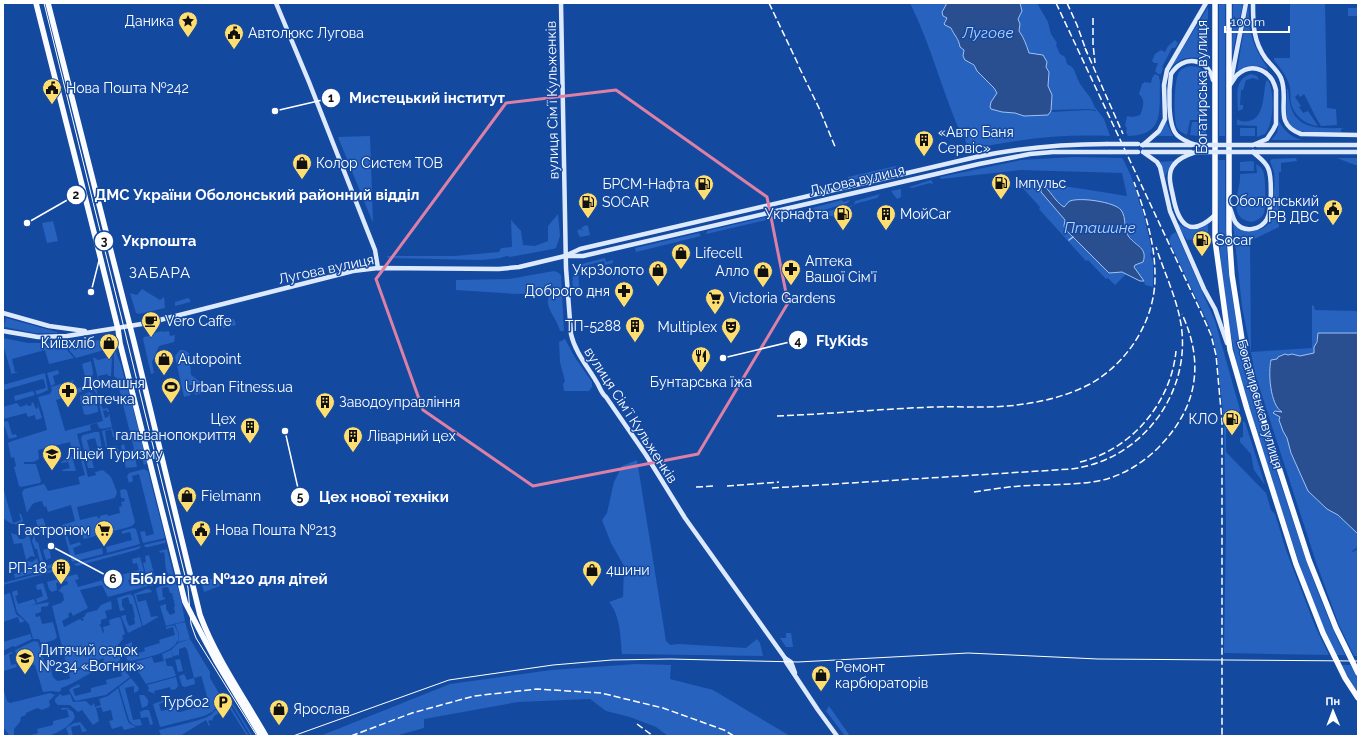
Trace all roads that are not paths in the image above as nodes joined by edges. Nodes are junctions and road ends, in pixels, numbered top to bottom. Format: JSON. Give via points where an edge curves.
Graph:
{"nodes":[{"id":1,"x":36,"y":3,"type":"edge"},
{"id":2,"x":48,"y":3,"type":"edge"},
{"id":3,"x":276,"y":3,"type":"edge"},
{"id":4,"x":561,"y":3,"type":"edge"},
{"id":5,"x":1206,"y":3,"type":"edge"},
{"id":6,"x":1215,"y":3,"type":"edge"},
{"id":7,"x":1229,"y":3,"type":"edge"},
{"id":8,"x":1246,"y":3,"type":"edge"},
{"id":9,"x":1253,"y":3,"type":"edge"},
{"id":10,"x":1214,"y":84,"type":"junction"},
{"id":11,"x":1229,"y":86,"type":"junction"},
{"id":12,"x":1358,"y":135,"type":"edge"},
{"id":13,"x":1140,"y":144,"type":"junction"},
{"id":14,"x":1196,"y":145,"type":"junction"},
{"id":15,"x":1253,"y":145,"type":"junction"},
{"id":16,"x":1358,"y":145,"type":"edge"},
{"id":17,"x":1143,"y":152,"type":"junction"},
{"id":18,"x":1196,"y":152,"type":"junction"},
{"id":19,"x":1253,"y":152,"type":"junction"},
{"id":20,"x":1358,"y":152,"type":"edge"},
{"id":21,"x":1229,"y":205,"type":"junction"},
{"id":22,"x":1214,"y":216,"type":"junction"},
{"id":23,"x":566,"y":256,"type":"junction"},
{"id":24,"x":378,"y":268,"type":"junction"},
{"id":25,"x":3,"y":313,"type":"edge"},
{"id":26,"x":129,"y":327,"type":"junction"},
{"id":27,"x":118,"y":329,"type":"junction"},
{"id":28,"x":3,"y":331,"type":"edge"},
{"id":29,"x":92,"y":332,"type":"junction"},
{"id":30,"x":1230,"y":350,"type":"junction"},
{"id":31,"x":1358,"y":673,"type":"edge"},
{"id":32,"x":1358,"y":698,"type":"edge"},
{"id":33,"x":260,"y":736,"type":"edge"},
{"id":34,"x":266,"y":736,"type":"edge"},
{"id":35,"x":837,"y":736,"type":"edge"}],
"edges":[{"from":1,"to":27,"type":"main road"},
{"from":2,"to":26,"type":"main road"},
{"from":3,"to":24,"type":"main road","via":[[375,250]]},
{"from":4,"to":23,"type":"main road","name":"вулиця Сімʼї Кульженків"},
{"from":5,"to":13,"type":"main road","via":[[1167,70],[1162,125],[1159,131]]},
{"from":6,"to":10,"type":"main road","name":"Богатирська вулиця"},
{"from":7,"to":11,"type":"main road","name":"Богатирська вулиця"},
{"from":8,"to":11,"type":"main road","name":"Богатирська вулиця"},
{"from":9,"to":12,"type":"main road","via":[[1255,37],[1262,54],[1281,78],[1284,89],[1284,117],[1288,126],[1302,134]]},
{"from":10,"to":14,"type":"main road","via":[[1212,74],[1202,63],[1184,62],[1171,74],[1170,116],[1174,131],[1182,139]]},
{"from":10,"to":22,"type":"main road","name":"Богатирська вулиця"},
{"from":11,"to":15,"type":"main road","via":[[1237,75],[1256,69],[1267,73],[1275,84],[1276,118],[1273,130],[1267,139]]},
{"from":11,"to":21,"type":"main road","name":"Богатирська вулиця"},
{"from":13,"to":14,"type":"main road","name":"Лугова вулиця"},
{"from":13,"to":23,"type":"main road","name":"Лугова вулиця","bridge":true,"via":[[1053,146],[976,157],[580,249]]},
{"from":14,"to":15,"type":"main road","name":"Лугова вулиця","bridge":true},
{"from":15,"to":16,"type":"main road","name":"Лугова вулиця"},
{"from":17,"to":18,"type":"main road","name":"Лугова вулиця"},
{"from":17,"to":23,"type":"main road","name":"Лугова вулиця","bridge":true,"via":[[1053,152],[1005,158],[583,256]]},
{"from":17,"to":30,"type":"main road","via":[[1160,167],[1170,211],[1215,309]]},
{"from":18,"to":19,"type":"main road","name":"Лугова вулиця","bridge":true},
{"from":18,"to":22,"type":"main road","via":[[1177,161],[1170,172],[1176,210],[1181,221],[1192,227],[1204,224]]},
{"from":19,"to":20,"type":"main road","name":"Лугова вулиця"},
{"from":19,"to":21,"type":"main road","via":[[1268,168],[1268,218],[1263,225],[1255,229],[1244,228],[1234,220]]},
{"from":21,"to":31,"type":"main road","name":"Богатирська вулиця","via":[[1236,306],[1247,364],[1311,566],[1336,628]]},
{"from":22,"to":30,"type":"main road","name":"Богатирська вулиця","via":[[1216,253]]},
{"from":23,"to":24,"type":"main road","name":"Лугова вулиця","via":[[499,269]]},
{"from":23,"to":35,"type":"main road","name":"вулиця Сімʼї Кульженків","via":[[572,343],[578,354],[685,518]]},
{"from":24,"to":26,"type":"main road","name":"Лугова вулиця","via":[[327,277]]},
{"from":25,"to":29,"type":"main road","via":[[49,326]]},
{"from":26,"to":27,"type":"main road","name":"Лугова вулиця"},
{"from":26,"to":34,"type":"main road","via":[[200,615],[220,658]]},
{"from":27,"to":29,"type":"main road","name":"Лугова вулиця"},
{"from":27,"to":33,"type":"main road","via":[[185,602]]},
{"from":28,"to":29,"type":"main road","via":[[54,338]]},
{"from":30,"to":32,"type":"main road","name":"Богатирська вулиця","via":[[1298,571],[1323,633]]}]}
